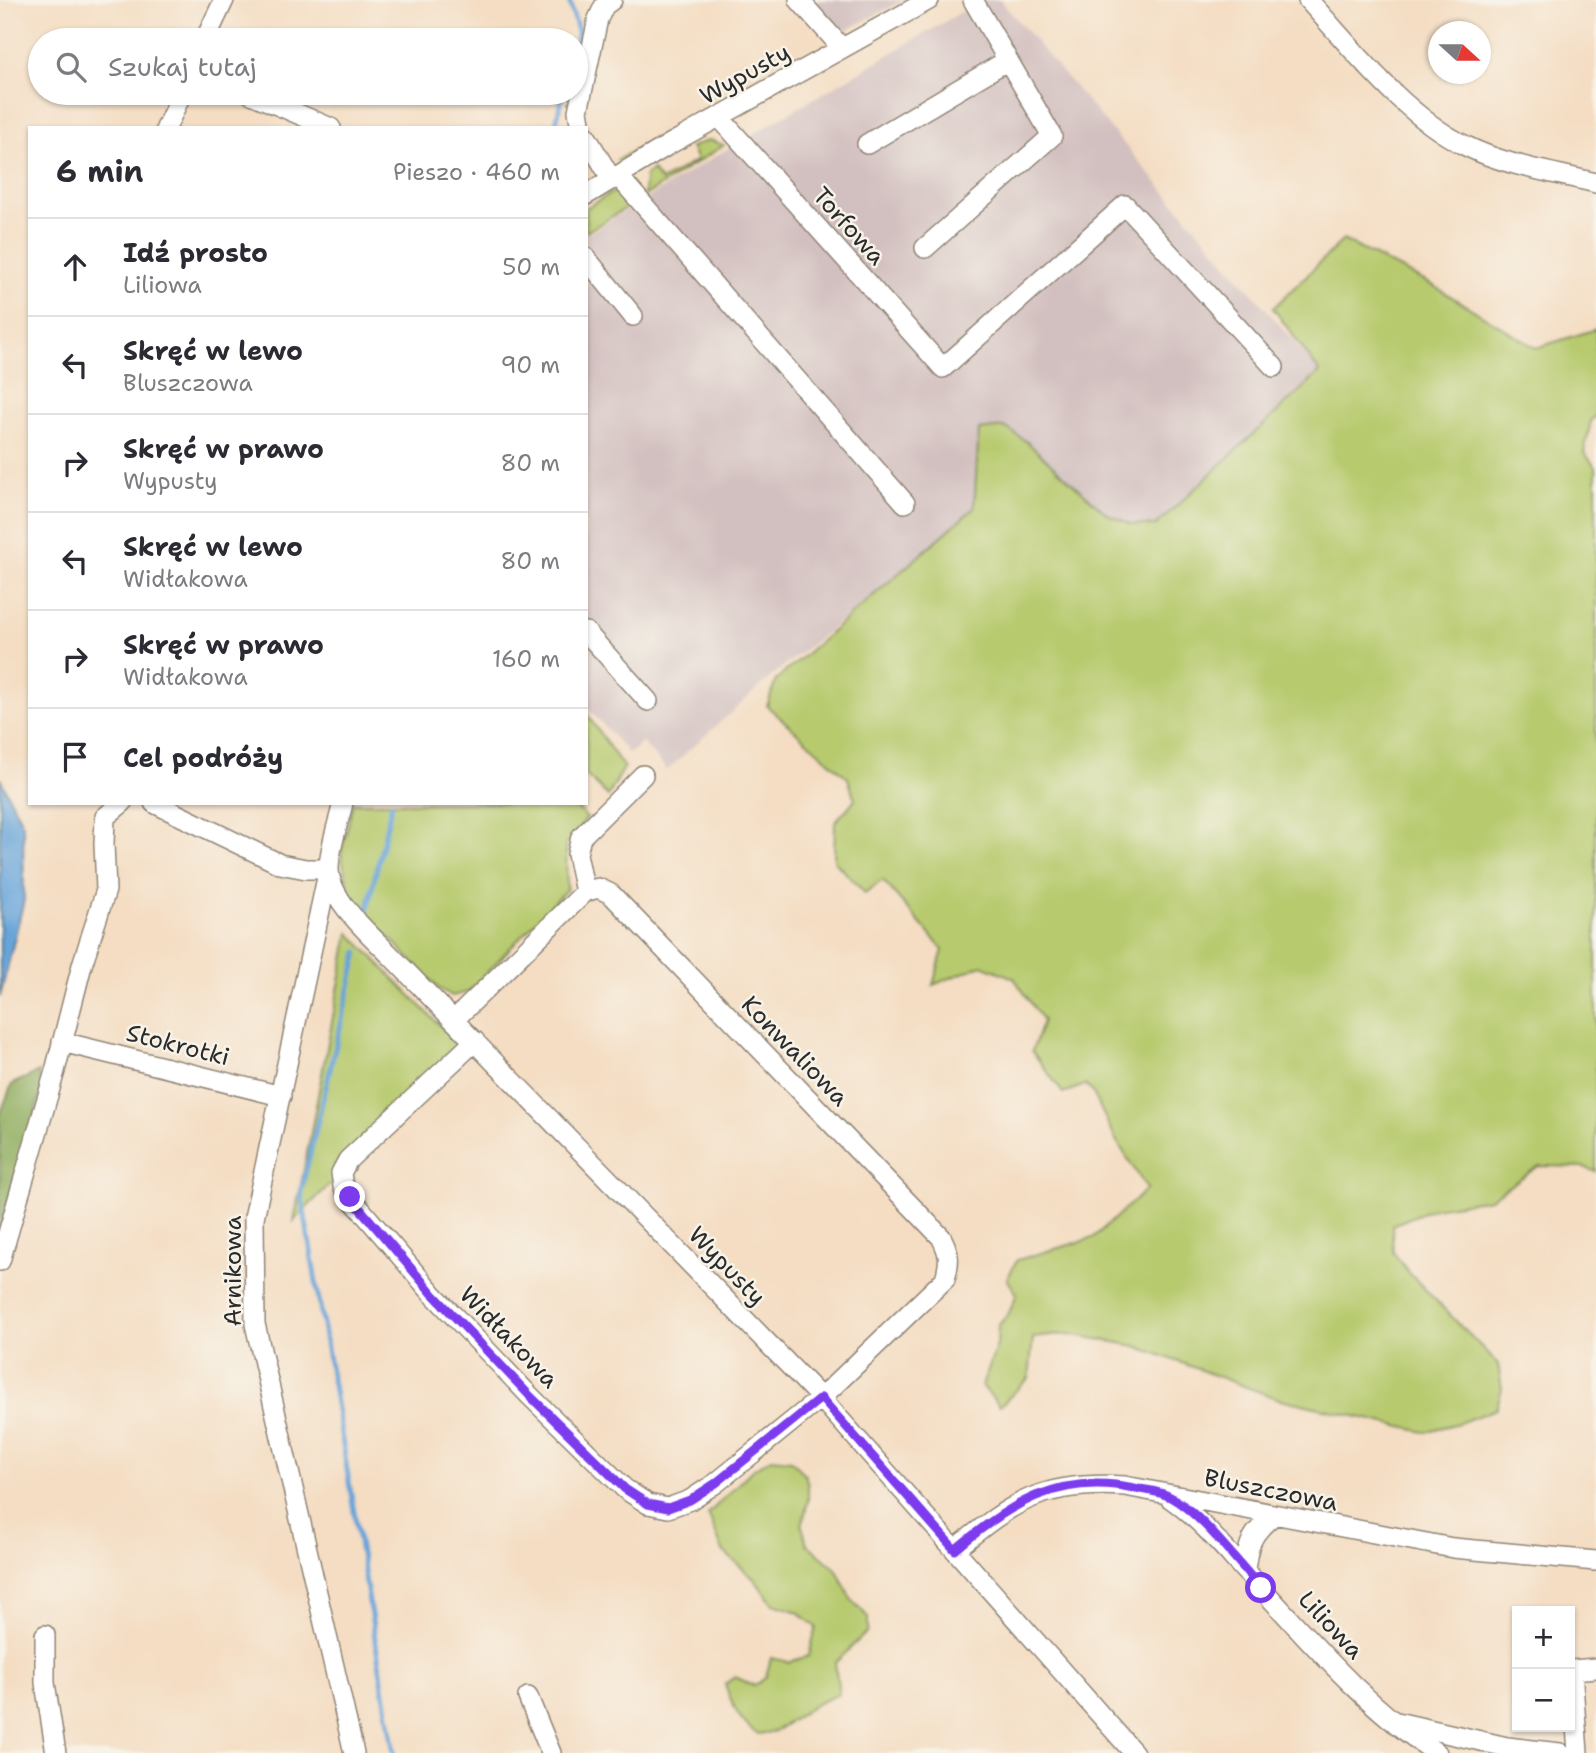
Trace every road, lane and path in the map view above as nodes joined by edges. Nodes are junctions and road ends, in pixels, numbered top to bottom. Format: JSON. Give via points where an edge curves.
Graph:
{"nodes":[{"id":1,"x":224,"y":0,"type":"edge"},
{"id":2,"x":612,"y":0,"type":"edge"},
{"id":3,"x":799,"y":0,"type":"edge"},
{"id":4,"x":929,"y":0,"type":"edge"},
{"id":5,"x":973,"y":0,"type":"edge"},
{"id":6,"x":1308,"y":0,"type":"edge"},
{"id":7,"x":211,"y":28,"type":"edge"},
{"id":8,"x":842,"y":48,"type":"junction"},
{"id":9,"x":1008,"y":60,"type":"junction"},
{"id":10,"x":588,"y":65,"type":"edge"},
{"id":11,"x":177,"y":105,"type":"edge"},
{"id":12,"x":277,"y":105,"type":"edge"},
{"id":13,"x":579,"y":105,"type":"edge"},
{"id":14,"x":719,"y":117,"type":"junction"},
{"id":15,"x":167,"y":126,"type":"edge"},
{"id":16,"x":326,"y":126,"type":"edge"},
{"id":17,"x":581,"y":126,"type":"edge"},
{"id":18,"x":588,"y":139,"type":"edge"},
{"id":19,"x":867,"y":144,"type":"dead end"},
{"id":20,"x":615,"y":179,"type":"junction"},
{"id":21,"x":1596,"y":183,"type":"edge"},
{"id":22,"x":588,"y":194,"type":"edge"},
{"id":23,"x":925,"y":248,"type":"dead end"},
{"id":24,"x":588,"y":260,"type":"edge"},
{"id":25,"x":633,"y":316,"type":"dead end"},
{"id":26,"x":1274,"y":367,"type":"dead end"},
{"id":27,"x":905,"y":503,"type":"dead end"},
{"id":28,"x":588,"y":634,"type":"edge"},
{"id":29,"x":649,"y":701,"type":"dead end"},
{"id":30,"x":643,"y":775,"type":"dead end"},
{"id":31,"x":120,"y":805,"type":"edge"},
{"id":32,"x":158,"y":805,"type":"edge"},
{"id":33,"x":343,"y":805,"type":"edge"},
{"id":34,"x":329,"y":869,"type":"junction"},
{"id":35,"x":584,"y":892,"type":"junction"},
{"id":36,"x":454,"y":1020,"type":"junction"},
{"id":37,"x":475,"y":1041,"type":"junction"},
{"id":38,"x":62,"y":1042,"type":"junction"},
{"id":39,"x":281,"y":1096,"type":"junction"},
{"id":40,"x":0,"y":1261,"type":"edge"},
{"id":41,"x":821,"y":1398,"type":"junction"},
{"id":42,"x":1166,"y":1495,"type":"junction"},
{"id":43,"x":1274,"y":1515,"type":"junction"},
{"id":44,"x":955,"y":1550,"type":"junction"},
{"id":45,"x":1596,"y":1561,"type":"edge"},
{"id":46,"x":1245,"y":1570,"type":"junction"},
{"id":47,"x":45,"y":1635,"type":"dead end"},
{"id":48,"x":1596,"y":1668,"type":"edge"},
{"id":49,"x":528,"y":1697,"type":"dead end"},
{"id":50,"x":1396,"y":1722,"type":"junction"},
{"id":51,"x":1497,"y":1749,"type":"edge"},
{"id":52,"x":56,"y":1753,"type":"edge"},
{"id":53,"x":354,"y":1753,"type":"edge"},
{"id":54,"x":551,"y":1753,"type":"edge"},
{"id":55,"x":1134,"y":1753,"type":"edge"},
{"id":56,"x":1437,"y":1753,"type":"edge"},
{"id":57,"x":1560,"y":1753,"type":"edge"},
{"id":58,"x":1578,"y":1753,"type":"edge"}],
"edges":[{"from":1,"to":7,"type":"street"},
{"from":2,"to":10,"type":"street","via":[[598,19]]},
{"from":3,"to":8,"type":"street"},
{"from":4,"to":8,"type":"street","name":"Wypusty"},
{"from":5,"to":9,"type":"street"},
{"from":6,"to":21,"type":"street","via":[[1367,65],[1441,132],[1497,159]]},
{"from":8,"to":14,"type":"street","name":"Wypusty"},
{"from":9,"to":19,"type":"street"},
{"from":9,"to":23,"type":"street","via":[[1052,136]]},
{"from":11,"to":15,"type":"street"},
{"from":12,"to":16,"type":"street"},
{"from":13,"to":17,"type":"street"},
{"from":14,"to":20,"type":"street","name":"Wypusty"},
{"from":14,"to":26,"type":"street","name":"Torfowa","via":[[943,368],[1125,205]]},
{"from":18,"to":20,"type":"street"},
{"from":20,"to":22,"type":"street","name":"Wypusty"},
{"from":20,"to":27,"type":"street"},
{"from":24,"to":25,"type":"street"},
{"from":28,"to":29,"type":"street"},
{"from":30,"to":35,"type":"street","via":[[581,837],[577,854]]},
{"from":31,"to":38,"type":"street","via":[[105,817],[106,890]]},
{"from":32,"to":34,"type":"street","via":[[280,864]]},
{"from":33,"to":34,"type":"street"},
{"from":34,"to":36,"type":"street","name":"Wypusty","via":[[340,901]]},
{"from":34,"to":39,"type":"street","name":"Arnikowa"},
{"from":35,"to":36,"type":"street"},
{"from":35,"to":41,"type":"street","name":"Konwaliowa","via":[[598,888],[611,894],[941,1237],[949,1252],[945,1279]]},
{"from":36,"to":37,"type":"street","name":"Wypusty"},
{"from":37,"to":41,"type":"street","name":"Wypusty"},
{"from":37,"to":41,"type":"street","name":"Widłakowa","via":[[348,1160],[341,1173],[343,1186],[433,1294],[530,1396],[625,1489],[648,1504],[668,1508],[716,1483]]},
{"from":38,"to":39,"type":"street","name":"Stokrotki"},
{"from":38,"to":40,"type":"street"},
{"from":39,"to":53,"type":"street","name":"Arnikowa","via":[[254,1218],[255,1324]]},
{"from":41,"to":44,"type":"street","name":"Wypusty"},
{"from":42,"to":43,"type":"street","name":"Bluszczowa"},
{"from":42,"to":44,"type":"street","name":"Bluszczowa","via":[[1089,1484],[1031,1496],[991,1520]]},
{"from":42,"to":46,"type":"street","name":"Liliowa","via":[[1207,1528]]},
{"from":43,"to":45,"type":"street","name":"Bluszczowa","via":[[1453,1548]]},
{"from":43,"to":46,"type":"street","via":[[1252,1538]]},
{"from":44,"to":55,"type":"street","name":"Wypusty"},
{"from":46,"to":50,"type":"street","name":"Liliowa","via":[[1350,1682]]},
{"from":47,"to":52,"type":"street","via":[[45,1683]]},
{"from":48,"to":58,"type":"street","via":[[1572,1670]]},
{"from":49,"to":54,"type":"street"},
{"from":50,"to":51,"type":"street"},
{"from":50,"to":56,"type":"street","name":"Liliowa"},
{"from":51,"to":57,"type":"street"}]}
